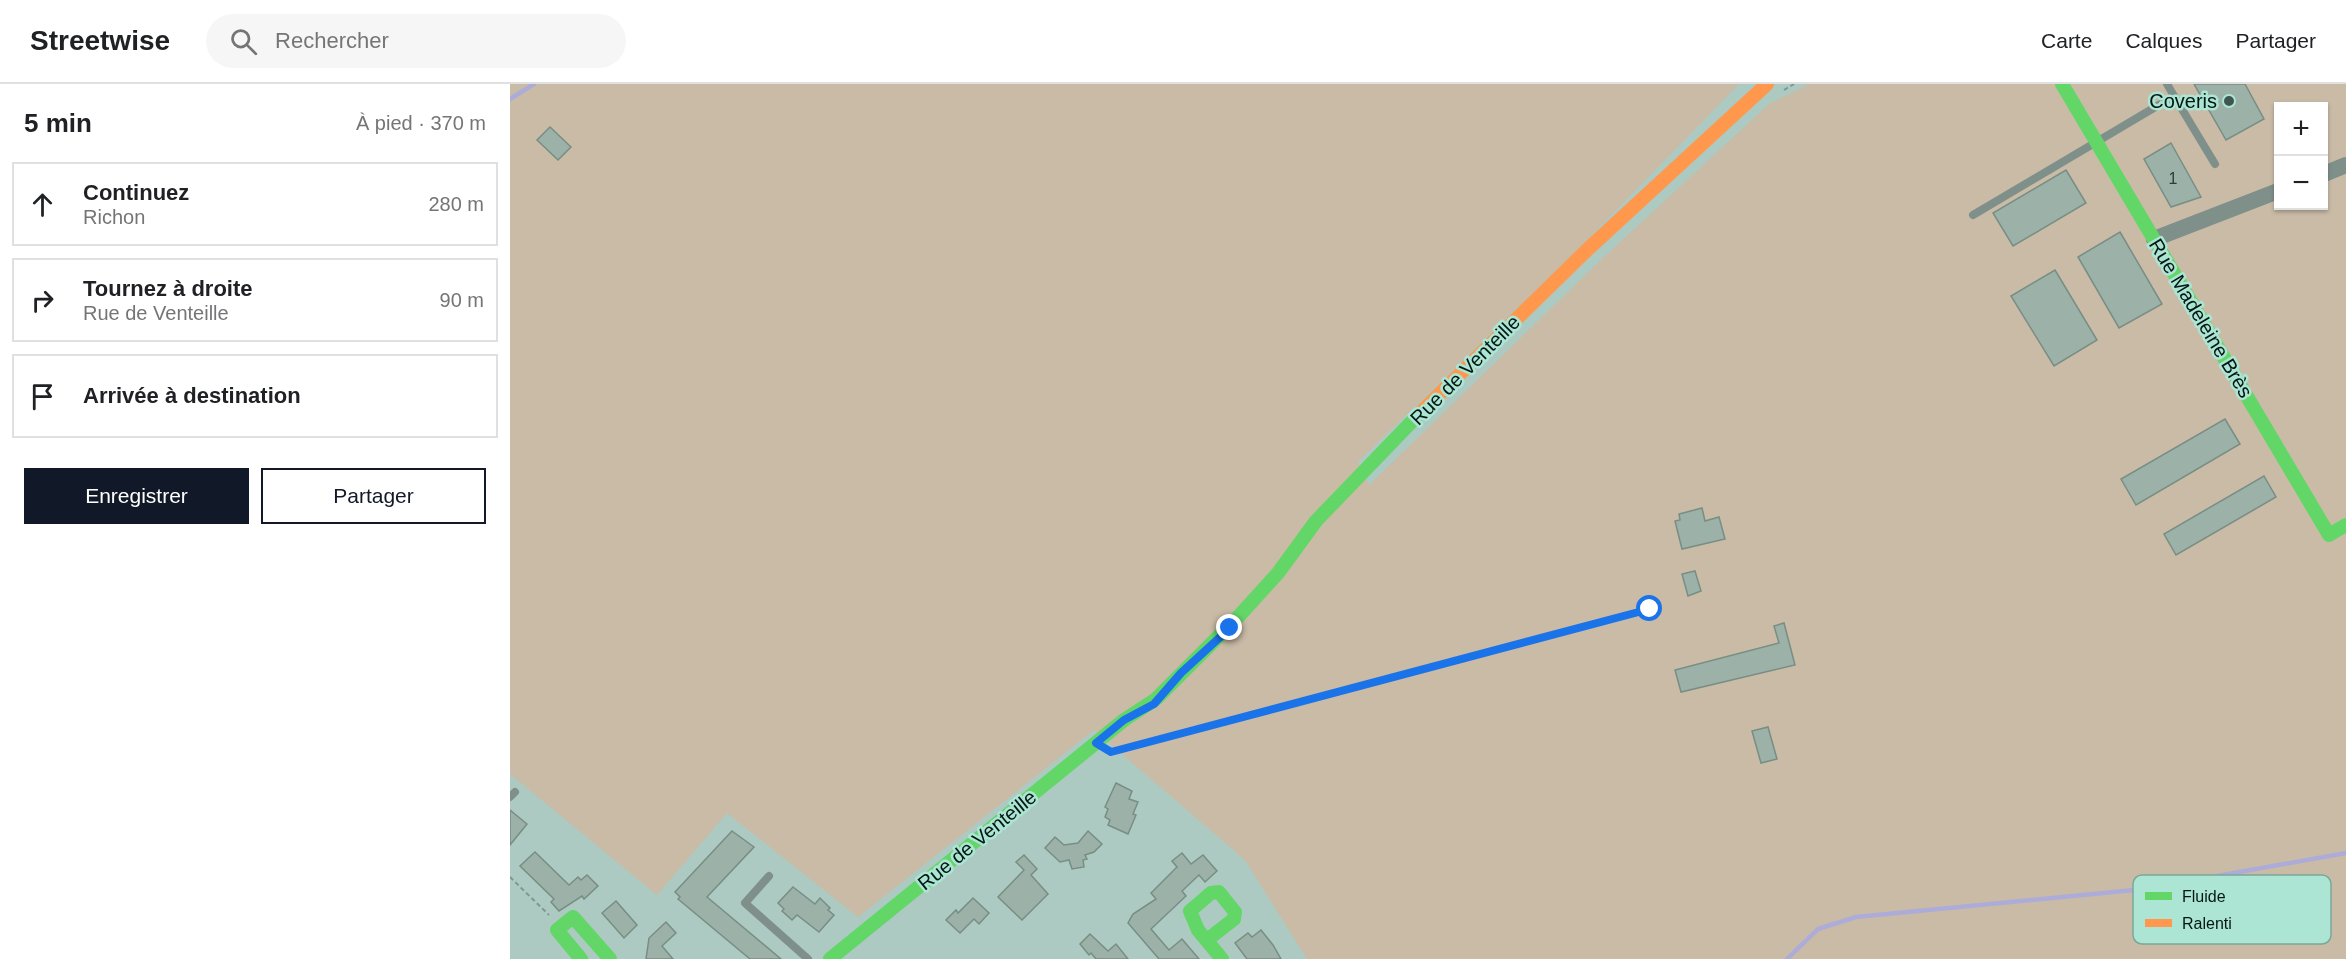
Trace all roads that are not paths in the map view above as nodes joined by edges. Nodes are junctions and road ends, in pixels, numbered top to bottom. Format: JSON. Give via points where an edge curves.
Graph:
{"nodes":[{"id":1,"x":1767,"y":84,"type":"edge"},
{"id":2,"x":2062,"y":84,"type":"edge"},
{"id":3,"x":2167,"y":84,"type":"edge"},
{"id":4,"x":2174,"y":96,"type":"junction"},
{"id":5,"x":2097,"y":144,"type":"junction"},
{"id":6,"x":2215,"y":164,"type":"dead end"},
{"id":7,"x":2346,"y":165,"type":"edge"},
{"id":8,"x":2328,"y":172,"type":"edge"},
{"id":9,"x":2274,"y":193,"type":"edge"},
{"id":10,"x":1972,"y":215,"type":"dead end"},
{"id":11,"x":2154,"y":239,"type":"junction"},
{"id":12,"x":2346,"y":525,"type":"edge"},
{"id":13,"x":769,"y":876,"type":"dead end"},
{"id":14,"x":1207,"y":940,"type":"dead end"},
{"id":15,"x":581,"y":959,"type":"edge"},
{"id":16,"x":610,"y":959,"type":"edge"},
{"id":17,"x":808,"y":959,"type":"edge"},
{"id":18,"x":830,"y":959,"type":"edge"},
{"id":19,"x":1222,"y":959,"type":"edge"}],
"edges":[{"from":1,"to":18,"type":"street","name":"Rue de Venteille","via":[[1590,247],[1368,466],[1320,515],[1230,628],[1181,673],[1145,695],[1124,720]]},
{"from":2,"to":5,"type":"street","name":"Rue Madeleine Brès"},
{"from":3,"to":4,"type":"lane"},
{"from":4,"to":5,"type":"lane"},
{"from":4,"to":6,"type":"lane"},
{"from":5,"to":10,"type":"lane"},
{"from":5,"to":11,"type":"street","name":"Rue Madeleine Brès"},
{"from":7,"to":8,"type":"street"},
{"from":9,"to":11,"type":"street"},
{"from":11,"to":12,"type":"street","name":"Rue Madeleine Brès","via":[[2329,535]]},
{"from":13,"to":17,"type":"lane","via":[[746,903]]},
{"from":14,"to":19,"type":"street"},
{"from":15,"to":16,"type":"street","via":[[557,930],[573,917]]}]}
